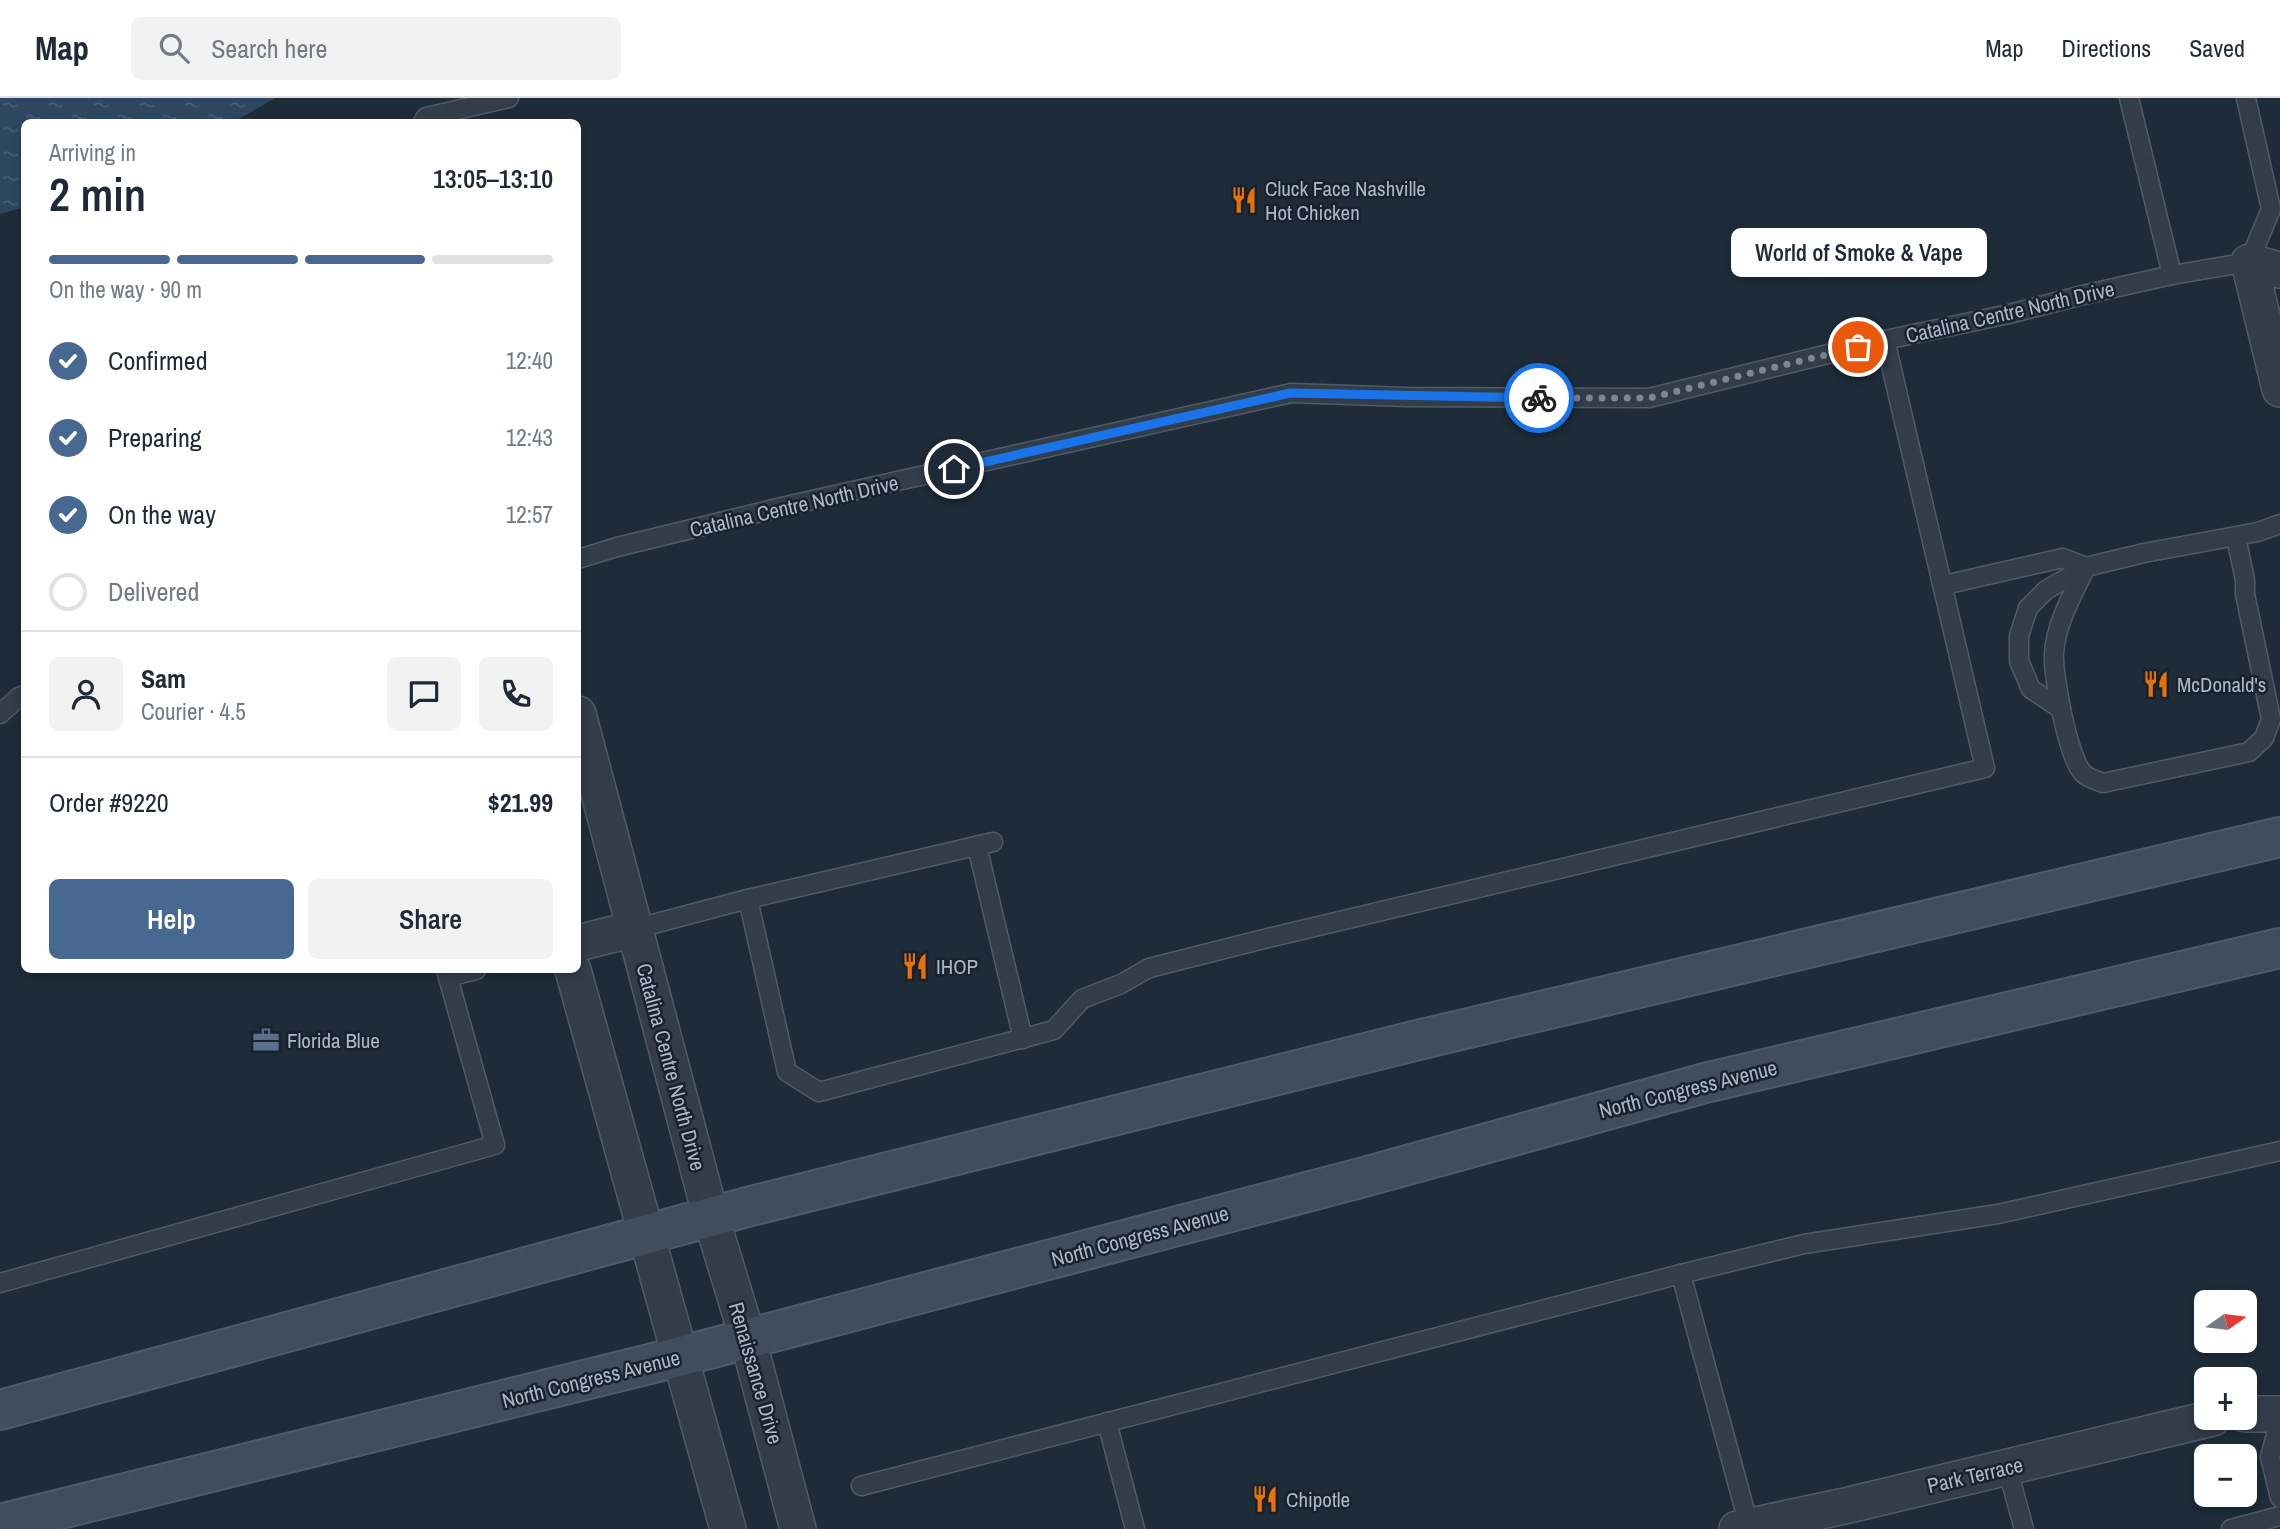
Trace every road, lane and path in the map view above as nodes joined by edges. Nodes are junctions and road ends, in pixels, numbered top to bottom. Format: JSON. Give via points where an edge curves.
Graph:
{"nodes":[{"id":1,"x":509,"y":98,"type":"edge"},
{"id":2,"x":2129,"y":98,"type":"edge"},
{"id":3,"x":2246,"y":98,"type":"edge"},
{"id":4,"x":425,"y":119,"type":"edge"},
{"id":5,"x":2264,"y":266,"type":"edge"},
{"id":6,"x":2172,"y":275,"type":"junction"},
{"id":7,"x":1885,"y":340,"type":"junction"},
{"id":8,"x":2280,"y":389,"type":"edge"},
{"id":9,"x":2280,"y":524,"type":"edge"},
{"id":10,"x":2236,"y":537,"type":"junction"},
{"id":11,"x":581,"y":558,"type":"edge"},
{"id":12,"x":2086,"y":567,"type":"junction"},
{"id":13,"x":1944,"y":585,"type":"junction"},
{"id":14,"x":21,"y":696,"type":"edge"},
{"id":15,"x":2062,"y":709,"type":"junction"},
{"id":16,"x":0,"y":714,"type":"edge"},
{"id":17,"x":581,"y":726,"type":"edge"},
{"id":18,"x":2280,"y":837,"type":"edge"},
{"id":19,"x":748,"y":899,"type":"junction"},
{"id":20,"x":634,"y":929,"type":"junction"},
{"id":21,"x":581,"y":942,"type":"edge"},
{"id":22,"x":2280,"y":948,"type":"edge"},
{"id":23,"x":447,"y":973,"type":"edge"},
{"id":24,"x":574,"y":973,"type":"edge"},
{"id":25,"x":1023,"y":1039,"type":"junction"},
{"id":26,"x":2280,"y":1151,"type":"edge"},
{"id":27,"x":711,"y":1217,"type":"junction"},
{"id":28,"x":647,"y":1235,"type":"junction"},
{"id":29,"x":1681,"y":1273,"type":"junction"},
{"id":30,"x":0,"y":1283,"type":"edge"},
{"id":31,"x":748,"y":1339,"type":"junction"},
{"id":32,"x":682,"y":1356,"type":"junction"},
{"id":33,"x":0,"y":1410,"type":"edge"},
{"id":34,"x":2257,"y":1415,"type":"edge"},
{"id":35,"x":2280,"y":1417,"type":"edge"},
{"id":36,"x":1107,"y":1422,"type":"junction"},
{"id":37,"x":2194,"y":1423,"type":"edge"},
{"id":38,"x":2007,"y":1467,"type":"junction"},
{"id":39,"x":861,"y":1486,"type":"dead end"},
{"id":40,"x":2280,"y":1499,"type":"edge"},
{"id":41,"x":2280,"y":1516,"type":"edge"},
{"id":42,"x":0,"y":1524,"type":"edge"},
{"id":43,"x":1743,"y":1528,"type":"edge"},
{"id":44,"x":729,"y":1529,"type":"edge"},
{"id":45,"x":798,"y":1529,"type":"edge"},
{"id":46,"x":1135,"y":1529,"type":"edge"},
{"id":47,"x":2024,"y":1529,"type":"edge"},
{"id":48,"x":2231,"y":1529,"type":"edge"}],
"edges":[{"from":1,"to":4,"type":"lane"},
{"from":2,"to":6,"type":"lane"},
{"from":3,"to":5,"type":"lane","via":[[2271,209]]},
{"from":5,"to":6,"type":"lane","name":"Catalina Centre North Drive"},
{"from":5,"to":8,"type":"street"},
{"from":6,"to":7,"type":"lane","name":"Catalina Centre North Drive"},
{"from":7,"to":11,"type":"lane","name":"Catalina Centre North Drive","via":[[1649,398],[1290,393],[786,506]]},
{"from":7,"to":13,"type":"lane"},
{"from":9,"to":10,"type":"lane"},
{"from":10,"to":12,"type":"lane"},
{"from":10,"to":15,"type":"lane","via":[[2271,719],[2264,738],[2249,752],[2104,783],[2084,774],[2073,757]]},
{"from":12,"to":13,"type":"lane","via":[[2063,558]]},
{"from":12,"to":15,"type":"lane","via":[[2061,620],[2054,653]]},
{"from":12,"to":15,"type":"lane","via":[[2046,590],[2028,608],[2019,636],[2019,661],[2031,689]]},
{"from":13,"to":25,"type":"lane","via":[[1985,768],[1149,968],[1082,999],[1054,1030]]},
{"from":14,"to":16,"type":"lane"},
{"from":17,"to":20,"type":"street","name":"Catalina Centre North Drive"},
{"from":18,"to":27,"type":"main road","via":[[1350,1056]]},
{"from":19,"to":20,"type":"lane"},
{"from":19,"to":25,"type":"lane","via":[[787,1072],[819,1092]]},
{"from":19,"to":25,"type":"lane","via":[[985,844]]},
{"from":20,"to":21,"type":"street"},
{"from":20,"to":27,"type":"street","name":"Catalina Centre North Drive"},
{"from":22,"to":31,"type":"main road","name":"North Congress Avenue","via":[[1705,1083]]},
{"from":23,"to":30,"type":"lane","via":[[495,1144]]},
{"from":24,"to":28,"type":"street"},
{"from":26,"to":29,"type":"lane","via":[[1998,1214],[1804,1244]]},
{"from":27,"to":28,"type":"main road"},
{"from":27,"to":31,"type":"street","name":"Renaissance Drive"},
{"from":28,"to":32,"type":"street"},
{"from":28,"to":33,"type":"main road"},
{"from":29,"to":36,"type":"lane"},
{"from":29,"to":43,"type":"lane"},
{"from":31,"to":32,"type":"main road","name":"North Congress Avenue"},
{"from":31,"to":45,"type":"street","name":"Renaissance Drive"},
{"from":32,"to":42,"type":"main road","name":"North Congress Avenue"},
{"from":32,"to":44,"type":"street"},
{"from":34,"to":35,"type":"street"},
{"from":35,"to":40,"type":"lane","via":[[2270,1457]]},
{"from":36,"to":39,"type":"lane"},
{"from":36,"to":46,"type":"lane"},
{"from":37,"to":38,"type":"street","name":"Park Terrace"},
{"from":38,"to":43,"type":"street","name":"Park Terrace"},
{"from":38,"to":47,"type":"lane"},
{"from":41,"to":48,"type":"lane"}]}
